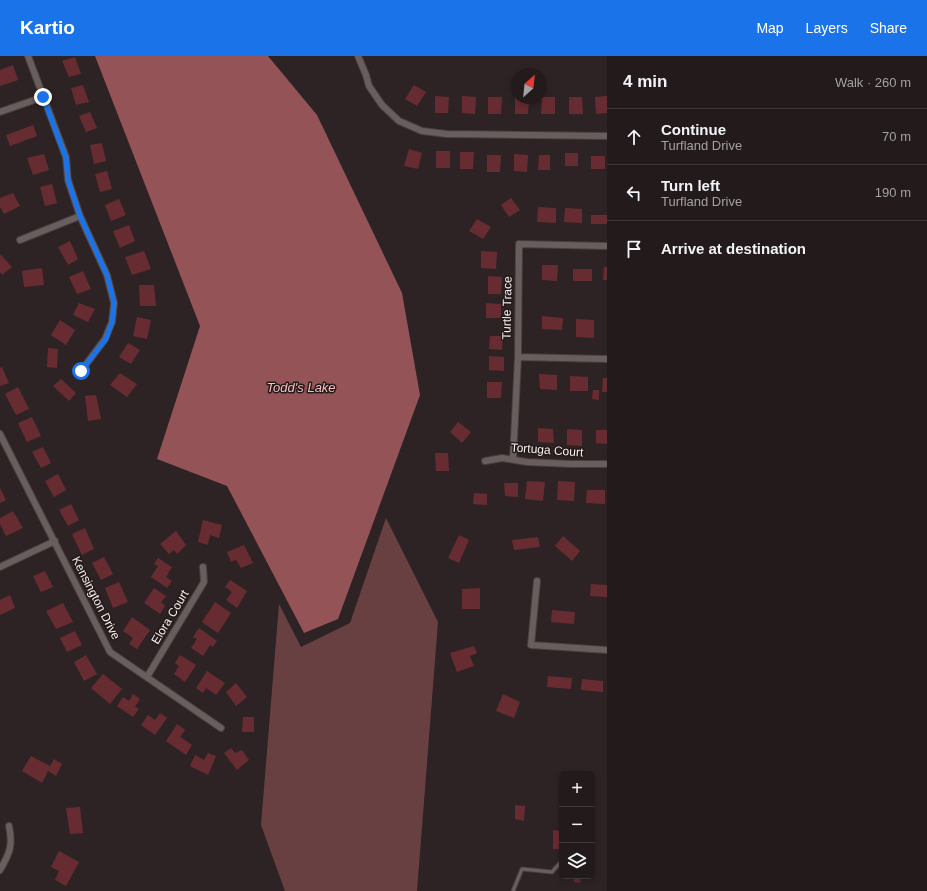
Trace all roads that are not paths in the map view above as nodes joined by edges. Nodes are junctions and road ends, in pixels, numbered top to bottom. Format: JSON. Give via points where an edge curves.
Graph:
{"nodes":[{"id":1,"x":28,"y":56,"type":"edge"},
{"id":2,"x":358,"y":56,"type":"edge"},
{"id":3,"x":43,"y":97,"type":"junction"},
{"id":4,"x":0,"y":112,"type":"edge"},
{"id":5,"x":607,"y":136,"type":"edge"},
{"id":6,"x":80,"y":216,"type":"junction"},
{"id":7,"x":20,"y":240,"type":"dead end"},
{"id":8,"x":607,"y":246,"type":"edge"},
{"id":9,"x":518,"y":357,"type":"junction"},
{"id":10,"x":607,"y":359,"type":"edge"},
{"id":11,"x":81,"y":371,"type":"dead end"},
{"id":12,"x":0,"y":434,"type":"edge"},
{"id":13,"x":513,"y":459,"type":"junction"},
{"id":14,"x":485,"y":461,"type":"dead end"},
{"id":15,"x":607,"y":464,"type":"edge"},
{"id":16,"x":55,"y":541,"type":"junction"},
{"id":17,"x":203,"y":566,"type":"dead end"},
{"id":18,"x":0,"y":567,"type":"edge"},
{"id":19,"x":537,"y":581,"type":"dead end"},
{"id":20,"x":607,"y":650,"type":"edge"},
{"id":21,"x":147,"y":677,"type":"junction"},
{"id":22,"x":221,"y":728,"type":"dead end"},
{"id":23,"x":9,"y":826,"type":"dead end"},
{"id":24,"x":559,"y":864,"type":"edge"},
{"id":25,"x":0,"y":870,"type":"edge"},
{"id":26,"x":513,"y":891,"type":"edge"}],
"edges":[{"from":1,"to":3,"type":"street"},
{"from":2,"to":5,"type":"street","via":[[369,86],[382,105],[400,121],[422,131],[447,134]]},
{"from":3,"to":4,"type":"street"},
{"from":3,"to":6,"type":"street","via":[[66,158],[68,180]]},
{"from":6,"to":7,"type":"street"},
{"from":6,"to":11,"type":"street","via":[[107,275],[114,303],[112,322],[106,339]]},
{"from":8,"to":9,"type":"street","name":"Turtle Trace","via":[[519,244]]},
{"from":9,"to":10,"type":"street"},
{"from":9,"to":13,"type":"street","name":"Turtle Trace"},
{"from":12,"to":16,"type":"street","name":"Kensington Drive"},
{"from":13,"to":14,"type":"street","name":"Tortuga Court"},
{"from":13,"to":15,"type":"street","name":"Tortuga Court","via":[[534,463]]},
{"from":16,"to":18,"type":"street"},
{"from":16,"to":21,"type":"street","name":"Kensington Drive","via":[[110,652]]},
{"from":17,"to":21,"type":"street","name":"Elora Court","via":[[204,582]]},
{"from":19,"to":20,"type":"street","via":[[532,645]]},
{"from":21,"to":22,"type":"street","name":"Kensington Drive"},
{"from":23,"to":25,"type":"street","via":[[11,846]]},
{"from":24,"to":26,"type":"lane","via":[[552,872],[522,869]]}]}
